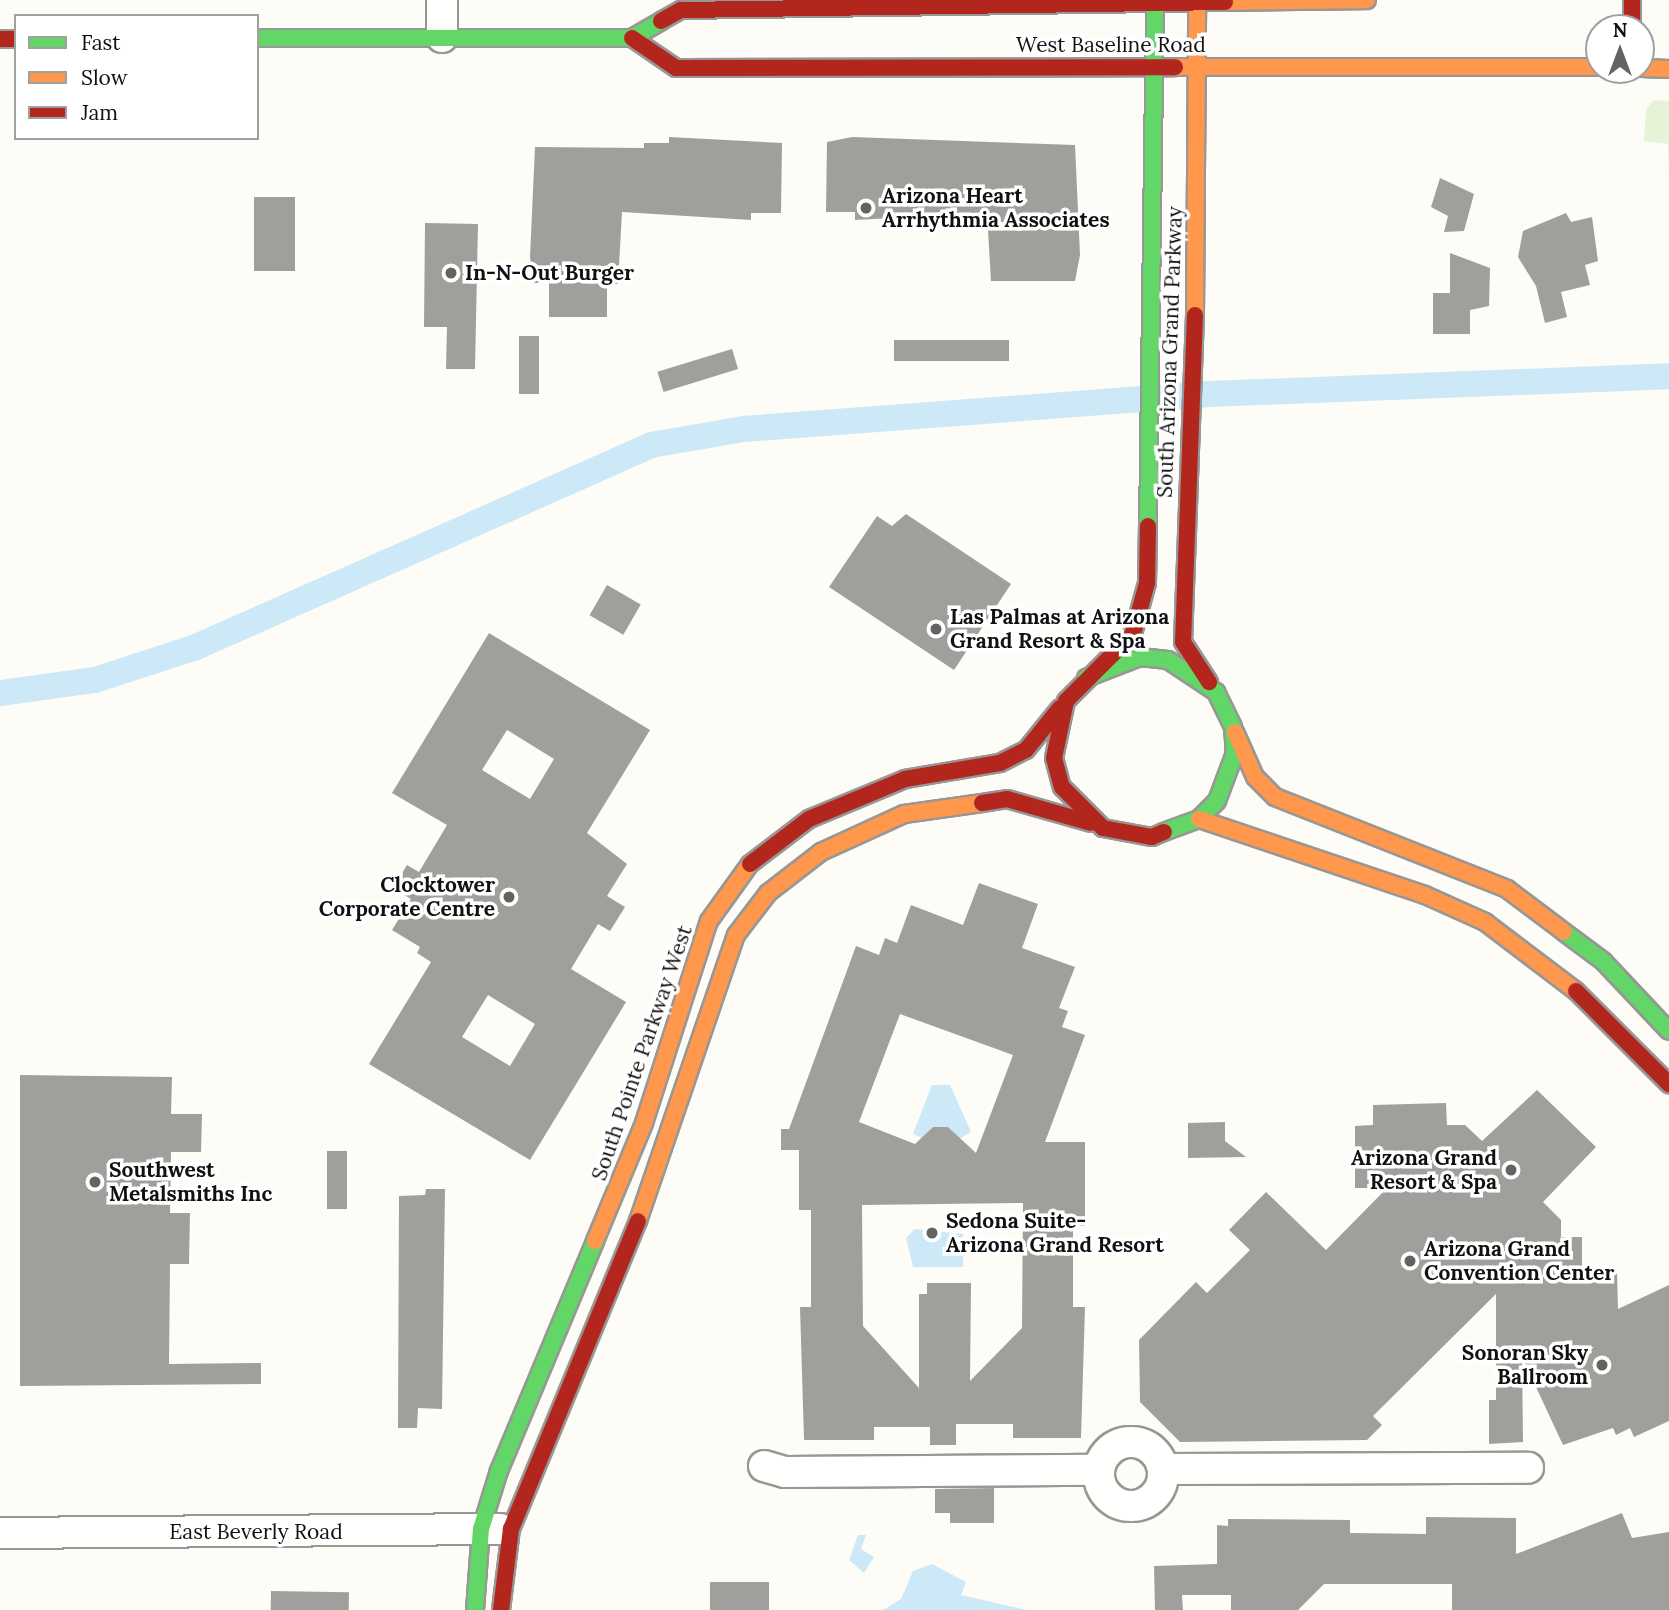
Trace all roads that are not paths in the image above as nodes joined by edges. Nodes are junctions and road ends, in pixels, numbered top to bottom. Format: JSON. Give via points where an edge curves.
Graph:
{"nodes":[{"id":1,"x":442,"y":0,"type":"edge"},
{"id":2,"x":1367,"y":0,"type":"edge"},
{"id":3,"x":1196,"y":3,"type":"junction"},
{"id":4,"x":1154,"y":4,"type":"junction"},
{"id":5,"x":442,"y":37,"type":"junction"},
{"id":6,"x":259,"y":38,"type":"edge"},
{"id":7,"x":632,"y":38,"type":"junction"},
{"id":8,"x":1152,"y":66,"type":"junction"},
{"id":9,"x":1196,"y":66,"type":"junction"},
{"id":10,"x":1585,"y":67,"type":"edge"},
{"id":11,"x":1086,"y":678,"type":"junction"},
{"id":12,"x":1216,"y":692,"type":"junction"},
{"id":13,"x":1066,"y":701,"type":"junction"},
{"id":14,"x":1233,"y":727,"type":"junction"},
{"id":15,"x":1199,"y":819,"type":"junction"},
{"id":16,"x":1103,"y":828,"type":"junction"},
{"id":17,"x":1669,"y":1031,"type":"edge"},
{"id":18,"x":1669,"y":1084,"type":"edge"},
{"id":19,"x":764,"y":1466,"type":"dead end"},
{"id":20,"x":1528,"y":1468,"type":"dead end"},
{"id":21,"x":1163,"y":1469,"type":"junction"},
{"id":22,"x":1099,"y":1470,"type":"junction"},
{"id":23,"x":481,"y":1529,"type":"junction"},
{"id":24,"x":511,"y":1529,"type":"junction"},
{"id":25,"x":0,"y":1533,"type":"edge"},
{"id":26,"x":475,"y":1610,"type":"edge"},
{"id":27,"x":501,"y":1610,"type":"edge"}],
"edges":[{"from":1,"to":5,"type":"street"},
{"from":2,"to":3,"type":"street","name":"West Baseline Road"},
{"from":3,"to":4,"type":"street","name":"West Baseline Road"},
{"from":3,"to":9,"type":"street","name":"South Arizona Grand Parkway"},
{"from":4,"to":7,"type":"street","name":"West Baseline Road","via":[[681,10]]},
{"from":4,"to":8,"type":"street","name":"South Arizona Grand Parkway"},
{"from":5,"to":6,"type":"street"},
{"from":5,"to":7,"type":"street"},
{"from":7,"to":8,"type":"street","name":"West Baseline Road","via":[[676,68]]},
{"from":8,"to":9,"type":"street","name":"West Baseline Road"},
{"from":8,"to":11,"type":"street","name":"South Arizona Grand Parkway","via":[[1147,583],[1140,619]]},
{"from":9,"to":10,"type":"street","name":"West Baseline Road"},
{"from":9,"to":12,"type":"street","name":"South Arizona Grand Parkway","via":[[1194,378],[1183,642]]},
{"from":11,"to":12,"type":"street","name":"South Arizona Grand Parkway","via":[[1121,661],[1168,660]]},
{"from":11,"to":13,"type":"street","name":"South Arizona Grand Parkway"},
{"from":12,"to":14,"type":"street","name":"South Arizona Grand Parkway"},
{"from":13,"to":16,"type":"street","name":"South Arizona Grand Parkway","via":[[1055,729],[1060,777],[1079,811]]},
{"from":13,"to":23,"type":"street","name":"South Pointe Parkway West","via":[[1026,750],[1000,763],[905,779],[809,819],[749,865],[709,921],[645,1123]]},
{"from":14,"to":15,"type":"street","name":"South Arizona Grand Parkway","via":[[1230,778]]},
{"from":14,"to":17,"type":"street","name":"South Arizona Grand Parkway","via":[[1255,777],[1275,797],[1507,889],[1603,961]]},
{"from":15,"to":16,"type":"street","name":"South Arizona Grand Parkway","via":[[1152,837]]},
{"from":15,"to":18,"type":"street","via":[[1425,895],[1485,922],[1558,973]]},
{"from":16,"to":24,"type":"street","via":[[1007,799],[904,814],[859,830],[768,893],[736,935],[621,1270]]},
{"from":19,"to":22,"type":"street","via":[[785,1472]]},
{"from":20,"to":21,"type":"street"},
{"from":21,"to":22,"type":"street","via":[[1156,1453],[1132,1442],[1109,1450]]},
{"from":21,"to":22,"type":"street","via":[[1154,1496],[1127,1505],[1103,1489]]},
{"from":23,"to":24,"type":"street","name":"East Beverly Road"},
{"from":23,"to":25,"type":"street","name":"East Beverly Road"},
{"from":23,"to":26,"type":"street","name":"South Pointe Parkway West"},
{"from":24,"to":27,"type":"street"}]}
